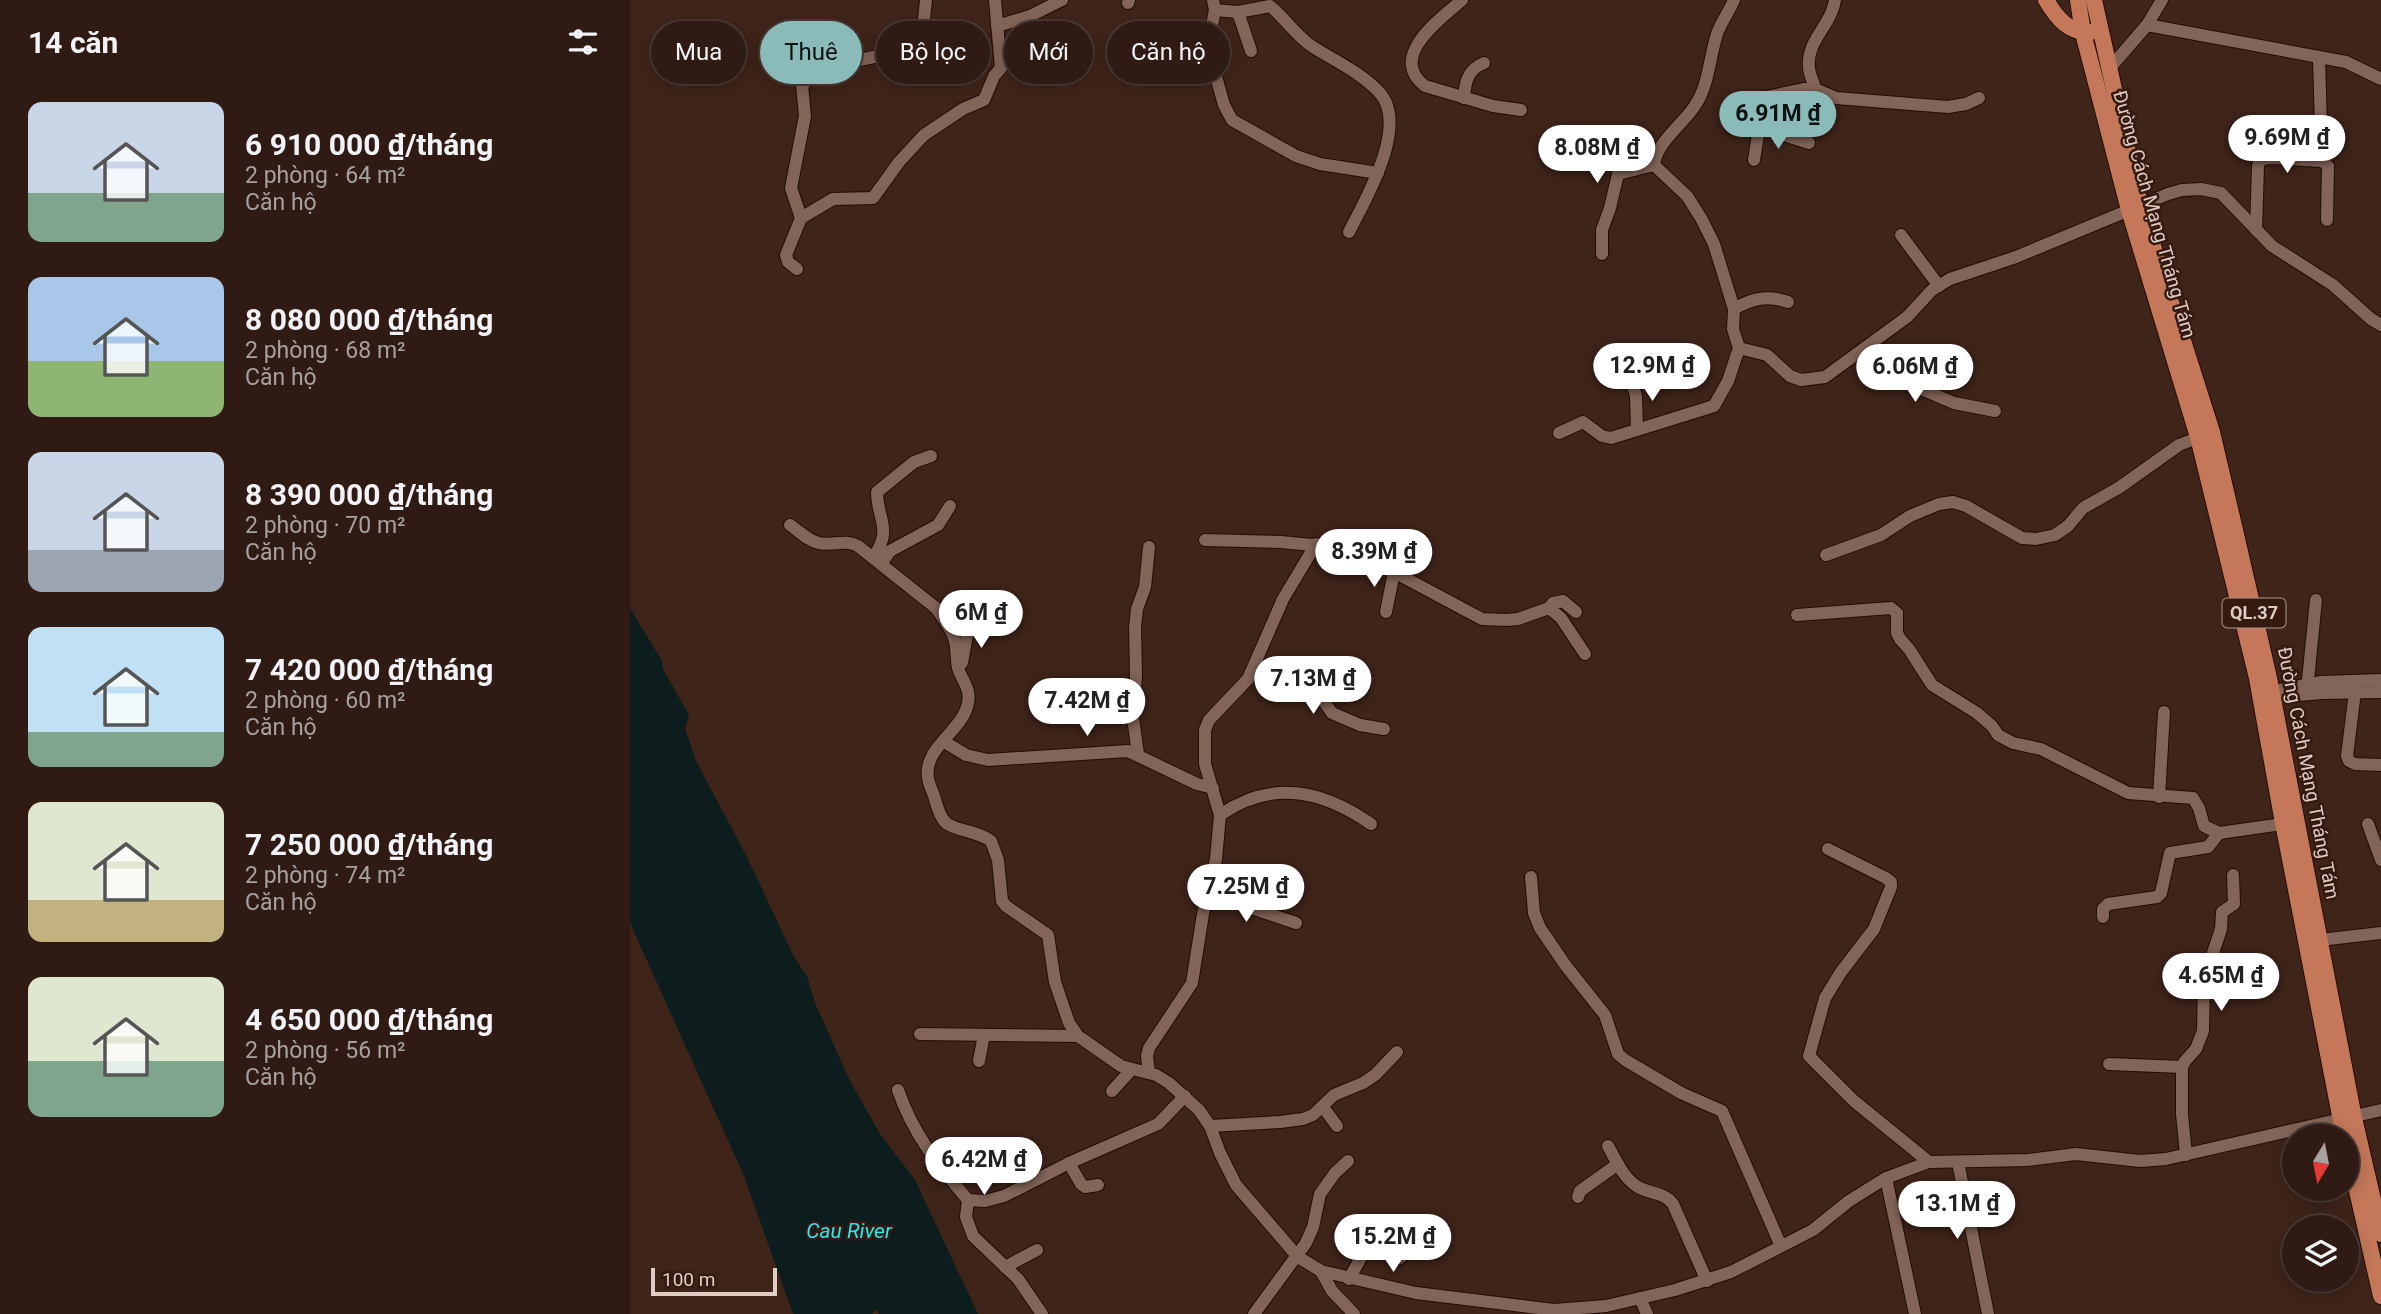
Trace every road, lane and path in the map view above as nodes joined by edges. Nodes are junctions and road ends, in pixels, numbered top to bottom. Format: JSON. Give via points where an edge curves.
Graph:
{"nodes":[{"id":1,"x":926,"y":0,"type":"edge"},
{"id":2,"x":995,"y":0,"type":"edge"},
{"id":3,"x":1062,"y":0,"type":"edge"},
{"id":4,"x":1462,"y":0,"type":"edge"},
{"id":5,"x":1734,"y":0,"type":"edge"},
{"id":6,"x":1835,"y":0,"type":"edge"},
{"id":7,"x":2046,"y":0,"type":"edge"},
{"id":8,"x":2078,"y":0,"type":"edge"},
{"id":9,"x":2094,"y":0,"type":"edge"},
{"id":10,"x":2162,"y":0,"type":"edge"},
{"id":11,"x":1214,"y":5,"type":"edge"},
{"id":12,"x":1238,"y":12,"type":"junction"},
{"id":13,"x":2147,"y":25,"type":"junction"},
{"id":14,"x":997,"y":26,"type":"junction"},
{"id":15,"x":2101,"y":32,"type":"junction"},
{"id":16,"x":2084,"y":33,"type":"junction"},
{"id":17,"x":1251,"y":51,"type":"dead end"},
{"id":18,"x":2319,"y":58,"type":"junction"},
{"id":19,"x":1484,"y":64,"type":"dead end"},
{"id":20,"x":2109,"y":69,"type":"junction"},
{"id":21,"x":2381,"y":79,"type":"edge"},
{"id":22,"x":1815,"y":89,"type":"junction"},
{"id":23,"x":1464,"y":98,"type":"junction"},
{"id":24,"x":1979,"y":98,"type":"dead end"},
{"id":25,"x":1521,"y":110,"type":"dead end"},
{"id":26,"x":1760,"y":125,"type":"junction"},
{"id":27,"x":1809,"y":143,"type":"dead end"},
{"id":28,"x":1754,"y":160,"type":"dead end"},
{"id":29,"x":2322,"y":161,"type":"junction"},
{"id":30,"x":1654,"y":165,"type":"junction"},
{"id":31,"x":1378,"y":173,"type":"junction"},
{"id":32,"x":2134,"y":208,"type":"junction"},
{"id":33,"x":801,"y":218,"type":"junction"},
{"id":34,"x":2327,"y":220,"type":"dead end"},
{"id":35,"x":2256,"y":230,"type":"junction"},
{"id":36,"x":1349,"y":232,"type":"dead end"},
{"id":37,"x":1901,"y":235,"type":"dead end"},
{"id":38,"x":1602,"y":254,"type":"dead end"},
{"id":39,"x":797,"y":269,"type":"dead end"},
{"id":40,"x":1939,"y":286,"type":"junction"},
{"id":41,"x":1788,"y":302,"type":"dead end"},
{"id":42,"x":1734,"y":309,"type":"junction"},
{"id":43,"x":2381,"y":325,"type":"edge"},
{"id":44,"x":1868,"y":346,"type":"junction"},
{"id":45,"x":1739,"y":348,"type":"junction"},
{"id":46,"x":1632,"y":383,"type":"dead end"},
{"id":47,"x":1995,"y":411,"type":"dead end"},
{"id":48,"x":1637,"y":429,"type":"junction"},
{"id":49,"x":1559,"y":433,"type":"dead end"},
{"id":50,"x":2205,"y":435,"type":"junction"},
{"id":51,"x":931,"y":456,"type":"dead end"},
{"id":52,"x":950,"y":506,"type":"dead end"},
{"id":53,"x":790,"y":525,"type":"dead end"},
{"id":54,"x":1205,"y":540,"type":"dead end"},
{"id":55,"x":1316,"y":544,"type":"junction"},
{"id":56,"x":1149,"y":547,"type":"dead end"},
{"id":57,"x":1826,"y":555,"type":"dead end"},
{"id":58,"x":878,"y":560,"type":"junction"},
{"id":59,"x":1394,"y":572,"type":"junction"},
{"id":60,"x":2316,"y":600,"type":"dead end"},
{"id":61,"x":1549,"y":608,"type":"junction"},
{"id":62,"x":1386,"y":612,"type":"dead end"},
{"id":63,"x":1576,"y":612,"type":"dead end"},
{"id":64,"x":1797,"y":615,"type":"dead end"},
{"id":65,"x":970,"y":619,"type":"dead end"},
{"id":66,"x":1585,"y":654,"type":"dead end"},
{"id":67,"x":1253,"y":669,"type":"junction"},
{"id":68,"x":959,"y":670,"type":"junction"},
{"id":69,"x":2381,"y":680,"type":"edge"},
{"id":70,"x":2309,"y":688,"type":"junction"},
{"id":71,"x":2354,"y":692,"type":"junction"},
{"id":72,"x":2381,"y":692,"type":"edge"},
{"id":73,"x":2267,"y":696,"type":"junction"},
{"id":74,"x":2164,"y":712,"type":"dead end"},
{"id":75,"x":1384,"y":729,"type":"dead end"},
{"id":76,"x":943,"y":741,"type":"junction"},
{"id":77,"x":1138,"y":754,"type":"junction"},
{"id":78,"x":2381,"y":765,"type":"edge"},
{"id":79,"x":1213,"y":788,"type":"junction"},
{"id":80,"x":2159,"y":797,"type":"junction"},
{"id":81,"x":1220,"y":815,"type":"junction"},
{"id":82,"x":2290,"y":822,"type":"junction"},
{"id":83,"x":1371,"y":824,"type":"dead end"},
{"id":84,"x":2368,"y":824,"type":"dead end"},
{"id":85,"x":2219,"y":833,"type":"junction"},
{"id":86,"x":1828,"y":849,"type":"dead end"},
{"id":87,"x":2381,"y":860,"type":"edge"},
{"id":88,"x":2233,"y":875,"type":"dead end"},
{"id":89,"x":1531,"y":877,"type":"dead end"},
{"id":90,"x":1207,"y":893,"type":"junction"},
{"id":91,"x":2103,"y":917,"type":"dead end"},
{"id":92,"x":1296,"y":923,"type":"dead end"},
{"id":93,"x":2381,"y":933,"type":"edge"},
{"id":94,"x":2320,"y":940,"type":"junction"},
{"id":95,"x":920,"y":1034,"type":"dead end"},
{"id":96,"x":984,"y":1035,"type":"junction"},
{"id":97,"x":1078,"y":1036,"type":"junction"},
{"id":98,"x":1397,"y":1052,"type":"dead end"},
{"id":99,"x":979,"y":1061,"type":"dead end"},
{"id":100,"x":2109,"y":1064,"type":"dead end"},
{"id":101,"x":2182,"y":1068,"type":"junction"},
{"id":102,"x":1131,"y":1070,"type":"junction"},
{"id":103,"x":1149,"y":1073,"type":"junction"},
{"id":104,"x":898,"y":1090,"type":"dead end"},
{"id":105,"x":1112,"y":1091,"type":"dead end"},
{"id":106,"x":1185,"y":1096,"type":"junction"},
{"id":107,"x":1323,"y":1107,"type":"junction"},
{"id":108,"x":2381,"y":1110,"type":"edge"},
{"id":109,"x":2346,"y":1124,"type":"edge"},
{"id":110,"x":2346,"y":1124,"type":"edge"},
{"id":111,"x":2348,"y":1124,"type":"edge"},
{"id":112,"x":1210,"y":1126,"type":"junction"},
{"id":113,"x":1336,"y":1126,"type":"dead end"},
{"id":114,"x":2282,"y":1137,"type":"edge"},
{"id":115,"x":1608,"y":1146,"type":"dead end"},
{"id":116,"x":2186,"y":1155,"type":"junction"},
{"id":117,"x":1348,"y":1161,"type":"dead end"},
{"id":118,"x":1069,"y":1163,"type":"junction"},
{"id":119,"x":1929,"y":1163,"type":"junction"},
{"id":120,"x":1958,"y":1163,"type":"junction"},
{"id":121,"x":1618,"y":1164,"type":"junction"},
{"id":122,"x":2359,"y":1165,"type":"edge"},
{"id":123,"x":1886,"y":1178,"type":"junction"},
{"id":124,"x":1098,"y":1185,"type":"dead end"},
{"id":125,"x":1578,"y":1197,"type":"dead end"},
{"id":126,"x":968,"y":1200,"type":"junction"},
{"id":127,"x":2359,"y":1200,"type":"edge"},
{"id":128,"x":1371,"y":1222,"type":"dead end"},
{"id":129,"x":2381,"y":1234,"type":"edge"},
{"id":130,"x":1416,"y":1244,"type":"dead end"},
{"id":131,"x":1781,"y":1246,"type":"junction"},
{"id":132,"x":1367,"y":1247,"type":"junction"},
{"id":133,"x":1037,"y":1250,"type":"dead end"},
{"id":134,"x":1298,"y":1256,"type":"junction"},
{"id":135,"x":1005,"y":1267,"type":"junction"},
{"id":136,"x":1321,"y":1271,"type":"junction"},
{"id":137,"x":1349,"y":1279,"type":"junction"},
{"id":138,"x":1707,"y":1281,"type":"junction"},
{"id":139,"x":2381,"y":1296,"type":"edge"},
{"id":140,"x":1640,"y":1298,"type":"junction"},
{"id":141,"x":1552,"y":1312,"type":"edge"},
{"id":142,"x":1042,"y":1314,"type":"edge"},
{"id":143,"x":1254,"y":1314,"type":"edge"},
{"id":144,"x":1353,"y":1314,"type":"edge"},
{"id":145,"x":1647,"y":1314,"type":"edge"},
{"id":146,"x":1915,"y":1314,"type":"edge"},
{"id":147,"x":1988,"y":1314,"type":"edge"}],
"edges":[{"from":1,"to":33,"type":"street","via":[[920,38],[879,56],[825,67],[802,85],[805,116],[791,188]]},
{"from":2,"to":14,"type":"street"},
{"from":3,"to":14,"type":"street"},
{"from":4,"to":23,"type":"street","via":[[1421,40],[1411,66],[1425,86]]},
{"from":5,"to":30,"type":"street","via":[[1717,33],[1702,93]]},
{"from":6,"to":22,"type":"street","via":[[1832,15],[1816,36],[1808,64]]},
{"from":7,"to":16,"type":"main road","via":[[2063,23]]},
{"from":8,"to":16,"type":"main road","name":"Đường Cách Mạng Tháng Tám","number":"QL.37"},
{"from":9,"to":15,"type":"main road","name":"Đường Cách Mạng Tháng Tám","number":"QL.37"},
{"from":10,"to":13,"type":"street"},
{"from":11,"to":12,"type":"street"},
{"from":11,"to":31,"type":"street","via":[[1209,55],[1233,120],[1296,156]]},
{"from":12,"to":17,"type":"street"},
{"from":12,"to":31,"type":"street","via":[[1270,6],[1311,46],[1347,66],[1381,94],[1388,110],[1388,136]]},
{"from":13,"to":18,"type":"street"},
{"from":13,"to":20,"type":"street"},
{"from":14,"to":33,"type":"street","via":[[1001,68],[984,100],[924,135],[873,198],[833,199]]},
{"from":15,"to":16,"type":"main road"},
{"from":15,"to":20,"type":"main road","name":"Đường Cách Mạng Tháng Tám","number":"QL.37"},
{"from":16,"to":32,"type":"main road","name":"Đường Cách Mạng Tháng Tám","number":"QL.37"},
{"from":18,"to":21,"type":"street","via":[[2352,64]]},
{"from":18,"to":29,"type":"street"},
{"from":19,"to":23,"type":"street","via":[[1472,70]]},
{"from":20,"to":32,"type":"main road","name":"Đường Cách Mạng Tháng Tám","number":"QL.37"},
{"from":22,"to":24,"type":"street","via":[[1836,98],[1927,106],[1948,107]]},
{"from":22,"to":26,"type":"street","via":[[1766,97]]},
{"from":23,"to":25,"type":"street"},
{"from":26,"to":27,"type":"street"},
{"from":26,"to":28,"type":"street"},
{"from":29,"to":34,"type":"street","via":[[2329,169]]},
{"from":29,"to":35,"type":"street","via":[[2260,160]]},
{"from":30,"to":38,"type":"street","via":[[1618,174],[1602,230]]},
{"from":30,"to":42,"type":"street","via":[[1687,196],[1701,218]]},
{"from":31,"to":36,"type":"street"},
{"from":32,"to":35,"type":"street","via":[[2182,190],[2209,190],[2221,193]]},
{"from":32,"to":40,"type":"street"},
{"from":32,"to":50,"type":"main road","name":"Đường Cách Mạng Tháng Tám","number":"QL.37"},
{"from":33,"to":39,"type":"street","via":[[786,255]]},
{"from":35,"to":43,"type":"street"},
{"from":37,"to":40,"type":"street"},
{"from":40,"to":44,"type":"street"},
{"from":41,"to":42,"type":"street","via":[[1762,298]]},
{"from":42,"to":45,"type":"street","via":[[1733,329]]},
{"from":44,"to":45,"type":"street","via":[[1825,377],[1813,380],[1790,376],[1767,355]]},
{"from":44,"to":47,"type":"street","via":[[1891,376],[1954,403]]},
{"from":45,"to":48,"type":"street","via":[[1714,406]]},
{"from":46,"to":48,"type":"street"},
{"from":48,"to":49,"type":"street","via":[[1606,438],[1583,422]]},
{"from":50,"to":57,"type":"street","via":[[2179,445],[2120,488],[2083,508],[2055,535],[2022,538],[1953,502],[1910,516],[1881,535]]},
{"from":50,"to":73,"type":"main road","name":"Đường Cách Mạng Tháng Tám","number":"QL.37"},
{"from":51,"to":58,"type":"street","via":[[914,463],[877,492],[884,532]]},
{"from":52,"to":58,"type":"street","via":[[939,525]]},
{"from":53,"to":58,"type":"street","via":[[814,541],[852,543]]},
{"from":54,"to":55,"type":"street"},
{"from":55,"to":59,"type":"street"},
{"from":55,"to":67,"type":"street","via":[[1283,599]]},
{"from":56,"to":77,"type":"street","via":[[1143,596],[1135,618],[1133,718]]},
{"from":58,"to":68,"type":"street","via":[[943,617],[954,639]]},
{"from":59,"to":61,"type":"street","via":[[1482,619],[1518,619]]},
{"from":59,"to":62,"type":"street"},
{"from":60,"to":70,"type":"street"},
{"from":61,"to":63,"type":"street","via":[[1563,601]]},
{"from":61,"to":66,"type":"street"},
{"from":64,"to":80,"type":"street","via":[[1894,609],[1897,633],[1927,679],[1977,713],[1998,735],[2042,749],[2128,793]]},
{"from":65,"to":68,"type":"street"},
{"from":67,"to":75,"type":"street","via":[[1298,664],[1332,713]]},
{"from":67,"to":79,"type":"street","via":[[1205,730],[1205,764]]},
{"from":68,"to":76,"type":"street","via":[[968,688],[968,704]]},
{"from":69,"to":70,"type":"street"},
{"from":70,"to":71,"type":"street"},
{"from":70,"to":73,"type":"street"},
{"from":71,"to":72,"type":"street"},
{"from":71,"to":78,"type":"street","via":[[2347,756],[2355,764]]},
{"from":73,"to":82,"type":"main road","name":"Đường Cách Mạng Tháng Tám","number":"QL.37"},
{"from":74,"to":80,"type":"street"},
{"from":76,"to":77,"type":"street","via":[[966,755],[988,760]]},
{"from":76,"to":97,"type":"street","via":[[928,772],[938,810],[947,823],[991,841],[1002,901],[1048,935],[1055,982]]},
{"from":77,"to":79,"type":"street","via":[[1161,769]]},
{"from":79,"to":81,"type":"street"},
{"from":80,"to":85,"type":"street","via":[[2193,798],[2204,826]]},
{"from":81,"to":83,"type":"street","via":[[1244,801],[1285,792],[1305,793],[1324,798]]},
{"from":81,"to":90,"type":"street"},
{"from":82,"to":85,"type":"street"},
{"from":82,"to":94,"type":"main road","name":"Đường Cách Mạng Tháng Tám","number":"QL.37"},
{"from":82,"to":109,"type":"main road","name":"Đường Cách Mạng Tháng Tám","number":"QL.37"},
{"from":84,"to":87,"type":"street"},
{"from":85,"to":91,"type":"street","via":[[2208,847],[2169,853],[2157,897],[2108,904]]},
{"from":86,"to":119,"type":"street","via":[[1886,878],[1891,887],[1874,929],[1825,998],[1809,1056],[1854,1101]]},
{"from":88,"to":101,"type":"street","via":[[2234,904],[2222,912],[2204,980],[2203,1031]]},
{"from":89,"to":131,"type":"street","via":[[1540,928],[1605,1015],[1618,1054],[1681,1093],[1722,1111]]},
{"from":90,"to":92,"type":"street"},
{"from":90,"to":103,"type":"street","via":[[1194,977],[1149,1048]]},
{"from":93,"to":94,"type":"street"},
{"from":94,"to":110,"type":"main road","name":"Đường Cách Mạng Tháng Tám","number":"QL.37"},
{"from":95,"to":96,"type":"street"},
{"from":96,"to":97,"type":"street"},
{"from":96,"to":99,"type":"street"},
{"from":97,"to":102,"type":"street"},
{"from":98,"to":107,"type":"street","via":[[1375,1075],[1342,1090]]},
{"from":100,"to":101,"type":"street"},
{"from":101,"to":116,"type":"street"},
{"from":102,"to":103,"type":"street"},
{"from":102,"to":105,"type":"street"},
{"from":103,"to":106,"type":"street"},
{"from":104,"to":126,"type":"street","via":[[913,1129]]},
{"from":106,"to":112,"type":"street"},
{"from":106,"to":118,"type":"street","via":[[1158,1124]]},
{"from":107,"to":112,"type":"street","via":[[1303,1119]]},
{"from":107,"to":113,"type":"street"},
{"from":108,"to":111,"type":"street"},
{"from":112,"to":134,"type":"street","via":[[1236,1185]]},
{"from":114,"to":116,"type":"street"},
{"from":115,"to":121,"type":"street"},
{"from":116,"to":120,"type":"street","via":[[2140,1161],[2076,1154]]},
{"from":117,"to":134,"type":"street","via":[[1320,1194],[1313,1227]]},
{"from":118,"to":124,"type":"street","via":[[1081,1184]]},
{"from":118,"to":126,"type":"street","via":[[995,1199]]},
{"from":119,"to":120,"type":"street"},
{"from":119,"to":123,"type":"street"},
{"from":120,"to":147,"type":"street"},
{"from":121,"to":125,"type":"street"},
{"from":121,"to":138,"type":"street","via":[[1637,1187],[1669,1199]]},
{"from":122,"to":129,"type":"main road","name":"Đường Cách Mạng Tháng Tám","number":"QL.37"},
{"from":123,"to":131,"type":"street","via":[[1813,1230]]},
{"from":123,"to":146,"type":"street"},
{"from":126,"to":135,"type":"street","via":[[966,1217],[973,1236]]},
{"from":127,"to":139,"type":"main road"},
{"from":128,"to":132,"type":"street","via":[[1379,1230]]},
{"from":130,"to":132,"type":"street","via":[[1399,1258]]},
{"from":131,"to":138,"type":"street"},
{"from":132,"to":137,"type":"street"},
{"from":133,"to":135,"type":"street"},
{"from":134,"to":136,"type":"street"},
{"from":134,"to":143,"type":"street"},
{"from":135,"to":142,"type":"street"},
{"from":136,"to":137,"type":"street"},
{"from":136,"to":144,"type":"street"},
{"from":137,"to":141,"type":"street"},
{"from":138,"to":140,"type":"street"},
{"from":140,"to":141,"type":"street"},
{"from":140,"to":145,"type":"street"}]}
